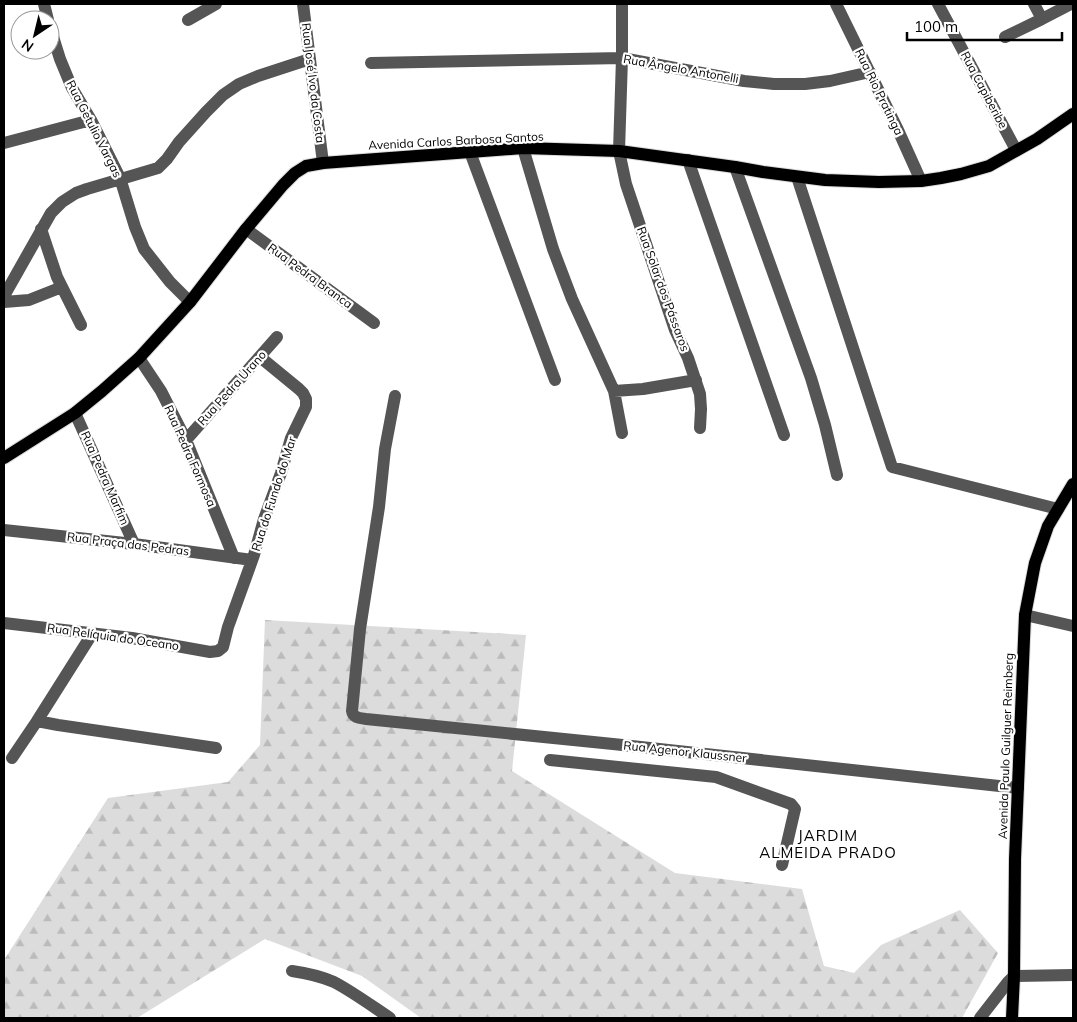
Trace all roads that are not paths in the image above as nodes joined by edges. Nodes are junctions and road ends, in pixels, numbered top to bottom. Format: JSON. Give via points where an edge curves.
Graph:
{"nodes":[{"id":1,"x":216,"y":4,"type":"edge"},
{"id":2,"x":303,"y":4,"type":"edge"},
{"id":3,"x":622,"y":4,"type":"edge"},
{"id":4,"x":836,"y":4,"type":"edge"},
{"id":5,"x":938,"y":4,"type":"edge"},
{"id":6,"x":1034,"y":4,"type":"edge"},
{"id":7,"x":1071,"y":4,"type":"edge"},
{"id":8,"x":188,"y":20,"type":"dead end"},
{"id":9,"x":1042,"y":20,"type":"junction"},
{"id":10,"x":1005,"y":37,"type":"dead end"},
{"id":11,"x":622,"y":58,"type":"junction"},
{"id":12,"x":60,"y":59,"type":"edge"},
{"id":13,"x":310,"y":59,"type":"junction"},
{"id":14,"x":372,"y":63,"type":"dead end"},
{"id":15,"x":870,"y":72,"type":"junction"},
{"id":16,"x":1073,"y":114,"type":"edge"},
{"id":17,"x":91,"y":120,"type":"junction"},
{"id":18,"x":4,"y":143,"type":"edge"},
{"id":19,"x":523,"y":148,"type":"junction"},
{"id":20,"x":1016,"y":150,"type":"junction"},
{"id":21,"x":619,"y":151,"type":"junction"},
{"id":22,"x":470,"y":152,"type":"junction"},
{"id":23,"x":688,"y":160,"type":"junction"},
{"id":24,"x":323,"y":163,"type":"junction"},
{"id":25,"x":735,"y":167,"type":"junction"},
{"id":26,"x":797,"y":177,"type":"junction"},
{"id":27,"x":120,"y":178,"type":"junction"},
{"id":28,"x":921,"y":180,"type":"junction"},
{"id":29,"x":41,"y":229,"type":"junction"},
{"id":30,"x":246,"y":229,"type":"junction"},
{"id":31,"x":62,"y":287,"type":"junction"},
{"id":32,"x":4,"y":296,"type":"edge"},
{"id":33,"x":4,"y":302,"type":"edge"},
{"id":34,"x":190,"y":302,"type":"junction"},
{"id":35,"x":374,"y":323,"type":"dead end"},
{"id":36,"x":81,"y":325,"type":"dead end"},
{"id":37,"x":277,"y":337,"type":"dead end"},
{"id":38,"x":260,"y":357,"type":"junction"},
{"id":39,"x":139,"y":358,"type":"junction"},
{"id":40,"x":556,"y":380,"type":"dead end"},
{"id":41,"x":696,"y":380,"type":"junction"},
{"id":42,"x":614,"y":391,"type":"junction"},
{"id":43,"x":396,"y":396,"type":"dead end"},
{"id":44,"x":75,"y":413,"type":"junction"},
{"id":45,"x":700,"y":428,"type":"dead end"},
{"id":46,"x":622,"y":433,"type":"dead end"},
{"id":47,"x":784,"y":435,"type":"dead end"},
{"id":48,"x":186,"y":440,"type":"junction"},
{"id":49,"x":4,"y":458,"type":"edge"},
{"id":50,"x":837,"y":475,"type":"dead end"},
{"id":51,"x":1073,"y":484,"type":"edge"},
{"id":52,"x":1058,"y":509,"type":"junction"},
{"id":53,"x":4,"y":530,"type":"edge"},
{"id":54,"x":134,"y":544,"type":"junction"},
{"id":55,"x":234,"y":558,"type":"junction"},
{"id":56,"x":252,"y":560,"type":"junction"},
{"id":57,"x":1025,"y":615,"type":"junction"},
{"id":58,"x":4,"y":623,"type":"edge"},
{"id":59,"x":1073,"y":626,"type":"edge"},
{"id":60,"x":92,"y":634,"type":"junction"},
{"id":61,"x":222,"y":649,"type":"joint"},
{"id":62,"x":37,"y":721,"type":"junction"},
{"id":63,"x":216,"y":748,"type":"dead end"},
{"id":64,"x":717,"y":755,"type":"junction"},
{"id":65,"x":12,"y":758,"type":"dead end"},
{"id":66,"x":550,"y":760,"type":"dead end"},
{"id":67,"x":713,"y":777,"type":"junction"},
{"id":68,"x":1018,"y":788,"type":"junction"},
{"id":69,"x":782,"y":865,"type":"dead end"},
{"id":70,"x":292,"y":971,"type":"dead end"},
{"id":71,"x":1073,"y":975,"type":"edge"},
{"id":72,"x":1014,"y":976,"type":"junction"},
{"id":73,"x":390,"y":1018,"type":"edge"},
{"id":74,"x":980,"y":1018,"type":"edge"},
{"id":75,"x":1012,"y":1018,"type":"edge"}],
"edges":[{"from":1,"to":8,"type":"street"},
{"from":2,"to":13,"type":"street","name":"Rua José Ivo da Costa"},
{"from":3,"to":11,"type":"street","name":"Rua Solar dos Pássaros"},
{"from":4,"to":15,"type":"street","name":"Rua Rio Pratinga"},
{"from":5,"to":20,"type":"street","name":"Rua Capiberibe"},
{"from":6,"to":9,"type":"street"},
{"from":7,"to":9,"type":"street"},
{"from":9,"to":10,"type":"street"},
{"from":11,"to":14,"type":"street","name":"Rua Ângelo Antonelli"},
{"from":11,"to":15,"type":"street","name":"Rua Ângelo Antonelli","via":[[774,84],[830,81]]},
{"from":11,"to":21,"type":"street","name":"Rua Solar dos Pássaros"},
{"from":12,"to":17,"type":"street","name":"Rua Getulio Vargas"},
{"from":13,"to":24,"type":"street","name":"Rua José Ivo da Costa"},
{"from":13,"to":27,"type":"street","via":[[239,84],[206,112],[162,165]]},
{"from":15,"to":28,"type":"street","name":"Rua Rio Pratinga"},
{"from":16,"to":20,"type":"main road","name":"Avenida Carlos Barbosa Santos","via":[[1037,140]]},
{"from":17,"to":18,"type":"street"},
{"from":17,"to":27,"type":"street","name":"Rua Getulio Vargas"},
{"from":19,"to":21,"type":"main road","name":"Avenida Carlos Barbosa Santos"},
{"from":19,"to":22,"type":"main road","name":"Avenida Carlos Barbosa Santos"},
{"from":19,"to":42,"type":"street","via":[[572,300]]},
{"from":20,"to":28,"type":"main road","name":"Avenida Carlos Barbosa Santos","via":[[989,166]]},
{"from":21,"to":23,"type":"main road","name":"Avenida Carlos Barbosa Santos"},
{"from":21,"to":41,"type":"street","name":"Rua Solar dos Pássaros","via":[[626,184],[675,330]]},
{"from":22,"to":24,"type":"main road","name":"Avenida Carlos Barbosa Santos"},
{"from":22,"to":40,"type":"street"},
{"from":23,"to":25,"type":"main road","name":"Avenida Carlos Barbosa Santos"},
{"from":23,"to":47,"type":"street"},
{"from":24,"to":30,"type":"main road","name":"Avenida Carlos Barbosa Santos","via":[[306,166],[295,173]]},
{"from":25,"to":26,"type":"main road","name":"Avenida Carlos Barbosa Santos"},
{"from":25,"to":50,"type":"street","via":[[811,378]]},
{"from":26,"to":28,"type":"main road","name":"Avenida Carlos Barbosa Santos","via":[[879,182]]},
{"from":26,"to":52,"type":"street","via":[[892,467]]},
{"from":27,"to":29,"type":"street","via":[[76,193],[62,202]]},
{"from":27,"to":34,"type":"street","name":"Rua Getulio Vargas","via":[[144,249]]},
{"from":29,"to":31,"type":"street"},
{"from":29,"to":32,"type":"street"},
{"from":30,"to":34,"type":"main road","name":"Avenida Carlos Barbosa Santos"},
{"from":30,"to":35,"type":"street","name":"Rua Pedra Branca"},
{"from":31,"to":33,"type":"street","via":[[29,300]]},
{"from":31,"to":36,"type":"street"},
{"from":34,"to":39,"type":"main road","name":"Avenida Carlos Barbosa Santos"},
{"from":37,"to":38,"type":"street","name":"Rua Pedra Urano"},
{"from":38,"to":48,"type":"street","name":"Rua Pedra Urano"},
{"from":38,"to":56,"type":"street","name":"Rua do Fundo do Mar","via":[[300,389],[306,403],[291,438]]},
{"from":39,"to":44,"type":"main road","name":"Avenida Carlos Barbosa Santos"},
{"from":39,"to":48,"type":"street","name":"Rua Pedra Formosa","via":[[161,391]]},
{"from":41,"to":42,"type":"street"},
{"from":41,"to":45,"type":"street","name":"Rua Solar dos Pássaros","via":[[700,394]]},
{"from":42,"to":46,"type":"street"},
{"from":43,"to":64,"type":"street","name":"Rua Agenor Klaussner","via":[[385,449],[360,628],[352,714],[366,719]]},
{"from":44,"to":49,"type":"main road","name":"Avenida Carlos Barbosa Santos"},
{"from":44,"to":54,"type":"street","name":"Rua Pedra Marfim"},
{"from":48,"to":55,"type":"street","name":"Rua Pedra Formosa"},
{"from":51,"to":52,"type":"main road","name":"Avenida Paulo Guilguer Reimberg"},
{"from":52,"to":57,"type":"main road","name":"Avenida Paulo Guilguer Reimberg","via":[[1048,526],[1036,563]]},
{"from":53,"to":54,"type":"street","name":"Rua Praça das Pedras"},
{"from":54,"to":55,"type":"street","name":"Rua Praça das Pedras"},
{"from":55,"to":56,"type":"street","name":"Rua Praça das Pedras"},
{"from":56,"to":61,"type":"street","name":"Rua do Fundo do Mar"},
{"from":57,"to":59,"type":"street"},
{"from":57,"to":68,"type":"main road","name":"Avenida Paulo Guilguer Reimberg"},
{"from":58,"to":60,"type":"street","name":"Rua Relíquia do Oceano"},
{"from":60,"to":61,"type":"street","name":"Rua Relíquia do Oceano","via":[[210,652]]},
{"from":60,"to":62,"type":"street"},
{"from":62,"to":63,"type":"street"},
{"from":62,"to":65,"type":"street"},
{"from":64,"to":67,"type":"street"},
{"from":64,"to":68,"type":"street","name":"Rua Agenor Klaussner"},
{"from":66,"to":67,"type":"street"},
{"from":67,"to":69,"type":"street","via":[[790,804],[794,809]]},
{"from":68,"to":72,"type":"main road","name":"Avenida Paulo Guilguer Reimberg"},
{"from":70,"to":73,"type":"street","via":[[333,982]]},
{"from":71,"to":72,"type":"street"},
{"from":72,"to":74,"type":"street"},
{"from":72,"to":75,"type":"main road","name":"Avenida Paulo Guilguer Reimberg"}]}
